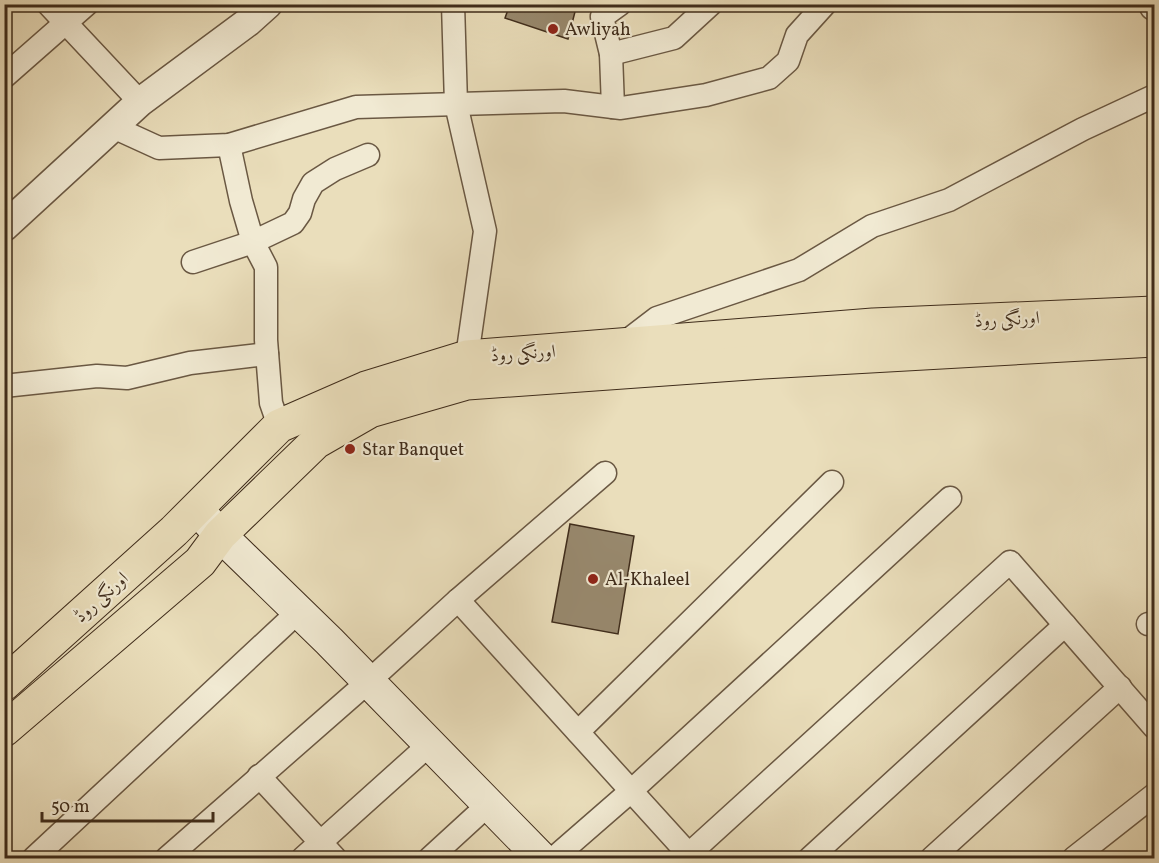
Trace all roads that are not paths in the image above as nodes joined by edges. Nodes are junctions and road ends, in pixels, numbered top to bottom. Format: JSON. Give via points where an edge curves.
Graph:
{"nodes":[{"id":1,"x":48,"y":4,"type":"edge"},
{"id":2,"x":87,"y":4,"type":"edge"},
{"id":3,"x":268,"y":4,"type":"edge"},
{"id":4,"x":620,"y":4,"type":"edge"},
{"id":5,"x":711,"y":4,"type":"edge"},
{"id":6,"x":825,"y":4,"type":"edge"},
{"id":7,"x":457,"y":8,"type":"edge"},
{"id":8,"x":66,"y":24,"type":"junction"},
{"id":9,"x":611,"y":54,"type":"junction"},
{"id":10,"x":4,"y":77,"type":"edge"},
{"id":11,"x":1155,"y":96,"type":"edge"},
{"id":12,"x":140,"y":102,"type":"junction"},
{"id":13,"x":456,"y":104,"type":"junction"},
{"id":14,"x":613,"y":107,"type":"junction"},
{"id":15,"x":114,"y":127,"type":"junction"},
{"id":16,"x":229,"y":145,"type":"junction"},
{"id":17,"x":368,"y":155,"type":"dead end"},
{"id":18,"x":4,"y":227,"type":"edge"},
{"id":19,"x":253,"y":242,"type":"junction"},
{"id":20,"x":193,"y":262,"type":"dead end"},
{"id":21,"x":1155,"y":313,"type":"edge"},
{"id":22,"x":1155,"y":340,"type":"edge"},
{"id":23,"x":620,"y":346,"type":"junction"},
{"id":24,"x":267,"y":354,"type":"junction"},
{"id":25,"x":467,"y":357,"type":"junction"},
{"id":26,"x":4,"y":386,"type":"edge"},
{"id":27,"x":279,"y":426,"type":"junction"},
{"id":28,"x":605,"y":473,"type":"dead end"},
{"id":29,"x":832,"y":482,"type":"dead end"},
{"id":30,"x":950,"y":498,"type":"dead end"},
{"id":31,"x":197,"y":508,"type":"junction"},
{"id":32,"x":220,"y":535,"type":"junction"},
{"id":33,"x":458,"y":600,"type":"junction"},
{"id":34,"x":298,"y":612,"type":"junction"},
{"id":35,"x":1065,"y":624,"type":"junction"},
{"id":36,"x":369,"y":681,"type":"junction"},
{"id":37,"x":4,"y":684,"type":"edge"},
{"id":38,"x":1120,"y":687,"type":"junction"},
{"id":39,"x":1153,"y":723,"type":"edge"},
{"id":40,"x":4,"y":730,"type":"edge"},
{"id":41,"x":578,"y":732,"type":"junction"},
{"id":42,"x":430,"y":744,"type":"junction"},
{"id":43,"x":259,"y":776,"type":"junction"},
{"id":44,"x":631,"y":792,"type":"junction"},
{"id":45,"x":1155,"y":795,"type":"edge"},
{"id":46,"x":489,"y":804,"type":"junction"},
{"id":47,"x":328,"y":851,"type":"edge"},
{"id":48,"x":690,"y":857,"type":"edge"},
{"id":49,"x":34,"y":858,"type":"edge"},
{"id":50,"x":167,"y":858,"type":"edge"},
{"id":51,"x":303,"y":858,"type":"edge"},
{"id":52,"x":429,"y":858,"type":"edge"},
{"id":53,"x":541,"y":858,"type":"edge"},
{"id":54,"x":554,"y":858,"type":"edge"},
{"id":55,"x":810,"y":858,"type":"edge"},
{"id":56,"x":932,"y":858,"type":"edge"},
{"id":57,"x":1074,"y":858,"type":"edge"}],
"edges":[{"from":1,"to":8,"type":"street"},
{"from":2,"to":8,"type":"street"},
{"from":3,"to":12,"type":"street"},
{"from":4,"to":9,"type":"street","via":[[602,17]]},
{"from":5,"to":9,"type":"street","via":[[674,38]]},
{"from":6,"to":14,"type":"street","via":[[797,35],[788,61],[769,78],[706,95]]},
{"from":7,"to":13,"type":"street"},
{"from":8,"to":10,"type":"street"},
{"from":8,"to":12,"type":"street"},
{"from":9,"to":14,"type":"street"},
{"from":11,"to":23,"type":"street","via":[[1083,129],[950,200],[872,226],[799,270],[657,318]]},
{"from":12,"to":15,"type":"street"},
{"from":13,"to":14,"type":"street","via":[[564,101]]},
{"from":13,"to":16,"type":"street","via":[[356,106]]},
{"from":13,"to":25,"type":"street","via":[[484,231]]},
{"from":15,"to":16,"type":"street","via":[[159,148]]},
{"from":15,"to":18,"type":"street"},
{"from":16,"to":19,"type":"street"},
{"from":17,"to":19,"type":"street","via":[[313,183],[293,223]]},
{"from":19,"to":20,"type":"street"},
{"from":19,"to":24,"type":"street","via":[[266,267]]},
{"from":21,"to":23,"type":"main road","name":"اورنگی روڈ","via":[[873,325]]},
{"from":22,"to":32,"type":"main road","name":"اورنگی روڈ","via":[[467,383],[370,411],[316,442]]},
{"from":23,"to":25,"type":"main road","name":"اورنگی روڈ"},
{"from":24,"to":26,"type":"street","via":[[190,363],[127,378],[97,376]]},
{"from":24,"to":27,"type":"street","via":[[271,403]]},
{"from":25,"to":27,"type":"main road","name":"اورنگی روڈ","via":[[366,388]]},
{"from":27,"to":31,"type":"main road","name":"اورنگی روڈ"},
{"from":28,"to":33,"type":"street"},
{"from":29,"to":41,"type":"street"},
{"from":30,"to":44,"type":"street"},
{"from":31,"to":32,"type":"main road"},
{"from":31,"to":37,"type":"main road","name":"اورنگی روڈ"},
{"from":32,"to":34,"type":"main road"},
{"from":32,"to":40,"type":"main road","name":"اورنگی روڈ","via":[[200,562]]},
{"from":33,"to":36,"type":"street"},
{"from":33,"to":41,"type":"street"},
{"from":34,"to":36,"type":"main road"},
{"from":34,"to":49,"type":"street"},
{"from":35,"to":38,"type":"street"},
{"from":35,"to":48,"type":"street","via":[[1010,562]]},
{"from":35,"to":55,"type":"street"},
{"from":36,"to":42,"type":"main road"},
{"from":36,"to":43,"type":"street"},
{"from":38,"to":39,"type":"street"},
{"from":38,"to":56,"type":"street"},
{"from":41,"to":44,"type":"street"},
{"from":42,"to":46,"type":"main road"},
{"from":42,"to":47,"type":"street"},
{"from":43,"to":47,"type":"street"},
{"from":43,"to":50,"type":"street"},
{"from":44,"to":48,"type":"street"},
{"from":44,"to":54,"type":"street"},
{"from":45,"to":57,"type":"street"},
{"from":46,"to":52,"type":"street"},
{"from":46,"to":53,"type":"main road"},
{"from":47,"to":51,"type":"street"}]}
